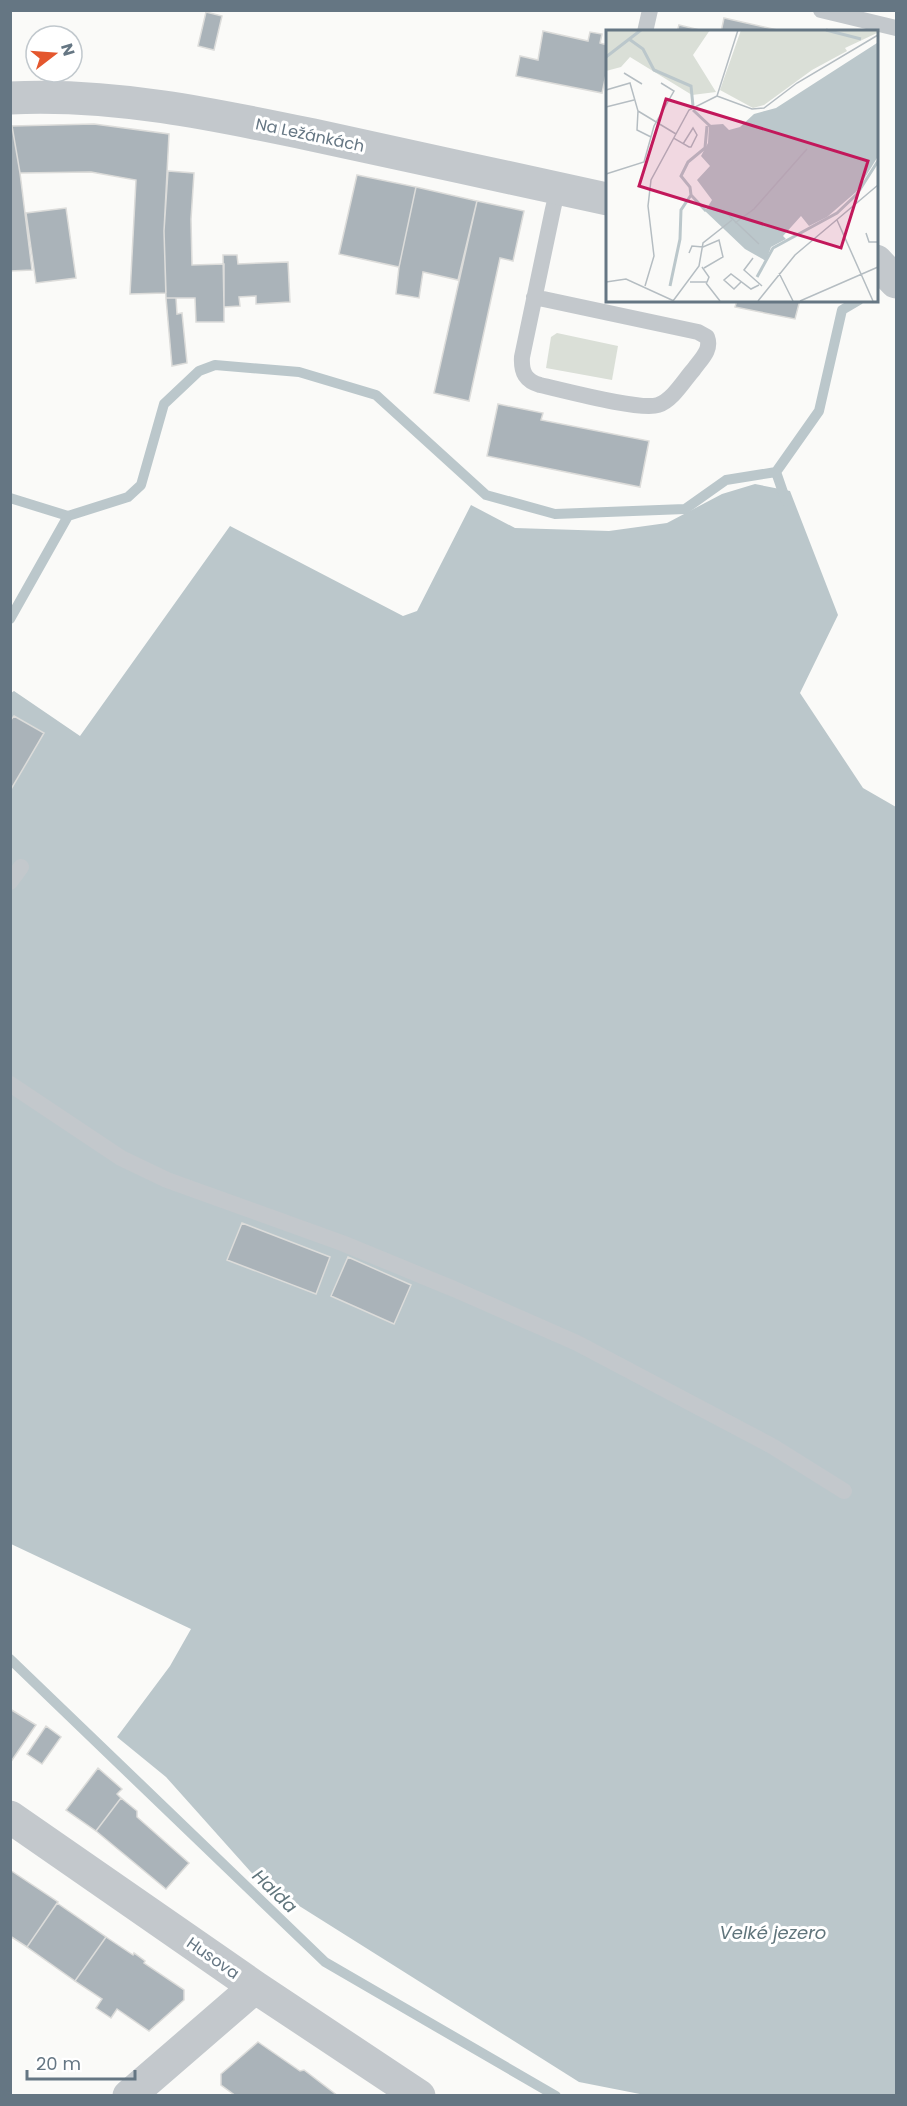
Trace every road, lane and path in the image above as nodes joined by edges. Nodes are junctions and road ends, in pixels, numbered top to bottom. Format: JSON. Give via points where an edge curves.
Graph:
{"nodes":[{"id":1,"x":650,"y":10,"type":"edge"},
{"id":2,"x":820,"y":10,"type":"edge"},
{"id":3,"x":897,"y":28,"type":"edge"},
{"id":4,"x":645,"y":30,"type":"edge"},
{"id":5,"x":10,"y":98,"type":"edge"},
{"id":6,"x":558,"y":188,"type":"junction"},
{"id":7,"x":606,"y":196,"type":"edge"},
{"id":8,"x":877,"y":262,"type":"edge"},
{"id":9,"x":897,"y":282,"type":"edge"},
{"id":10,"x":534,"y":297,"type":"junction"},
{"id":11,"x":21,"y":867,"type":"dead end"},
{"id":12,"x":10,"y":882,"type":"edge"},
{"id":13,"x":10,"y":1084,"type":"edge"},
{"id":14,"x":844,"y":1491,"type":"dead end"},
{"id":15,"x":10,"y":1817,"type":"edge"},
{"id":16,"x":255,"y":1987,"type":"junction"},
{"id":17,"x":129,"y":2096,"type":"edge"},
{"id":18,"x":419,"y":2096,"type":"edge"}],
"edges":[{"from":1,"to":4,"type":"lane"},
{"from":2,"to":3,"type":"lane"},
{"from":5,"to":6,"type":"street","name":"Na Ležánkách","via":[[73,97],[151,104]]},
{"from":6,"to":7,"type":"street","name":"Na Ležánkách"},
{"from":6,"to":10,"type":"lane"},
{"from":8,"to":9,"type":"street"},
{"from":10,"to":10,"type":"lane","via":[[521,362],[527,379],[540,385],[638,406],[658,405],[672,395],[709,346],[707,337],[698,332]]},
{"from":11,"to":12,"type":"lane"},
{"from":13,"to":14,"type":"lane","via":[[121,1158],[167,1180],[342,1243],[577,1343],[772,1446]]},
{"from":15,"to":16,"type":"street","name":"Husova"},
{"from":16,"to":17,"type":"street"},
{"from":16,"to":18,"type":"street","name":"Husova"}]}
